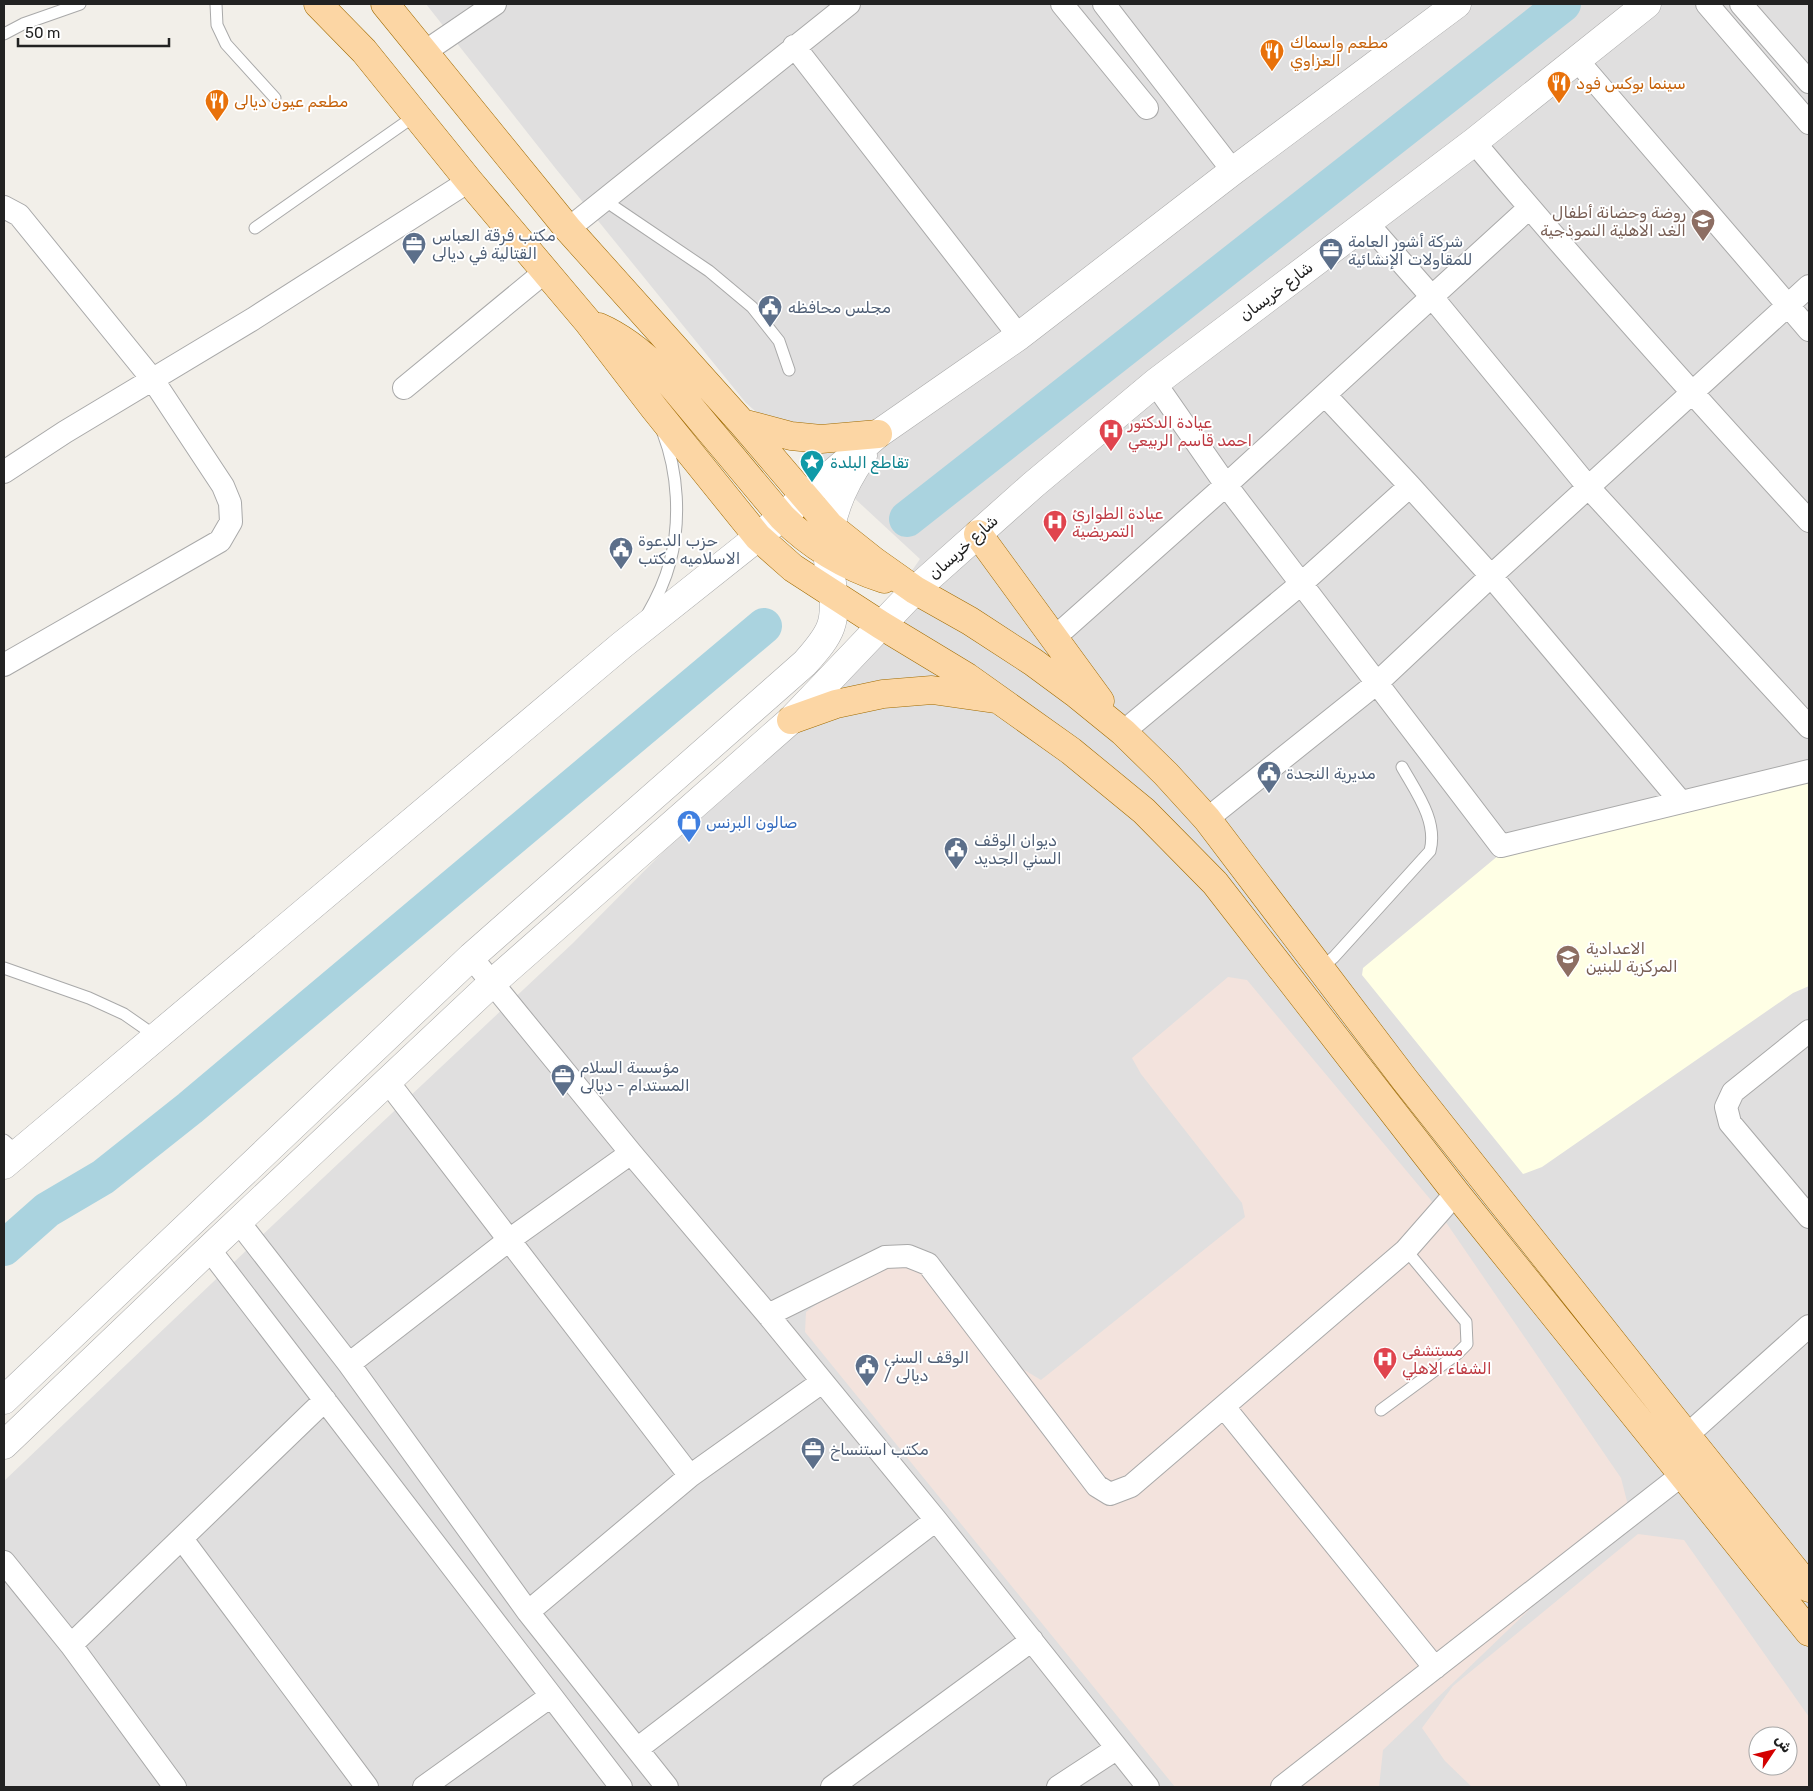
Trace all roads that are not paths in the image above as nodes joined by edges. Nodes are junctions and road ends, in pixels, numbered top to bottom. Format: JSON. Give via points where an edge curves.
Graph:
{"nodes":[{"id":1,"x":80,"y":4,"type":"edge"},
{"id":2,"x":216,"y":4,"type":"edge"},
{"id":3,"x":318,"y":4,"type":"edge"},
{"id":4,"x":327,"y":4,"type":"edge"},
{"id":5,"x":384,"y":4,"type":"edge"},
{"id":6,"x":495,"y":4,"type":"edge"},
{"id":7,"x":849,"y":4,"type":"edge"},
{"id":8,"x":1062,"y":4,"type":"edge"},
{"id":9,"x":1104,"y":4,"type":"edge"},
{"id":10,"x":1457,"y":4,"type":"edge"},
{"id":11,"x":1647,"y":4,"type":"edge"},
{"id":12,"x":1707,"y":4,"type":"edge"},
{"id":13,"x":1742,"y":4,"type":"edge"},
{"id":14,"x":4,"y":34,"type":"edge"},
{"id":15,"x":794,"y":46,"type":"junction"},
{"id":16,"x":364,"y":51,"type":"junction"},
{"id":17,"x":423,"y":53,"type":"junction"},
{"id":18,"x":1577,"y":60,"type":"junction"},
{"id":19,"x":1809,"y":82,"type":"edge"},
{"id":20,"x":275,"y":98,"type":"dead end"},
{"id":21,"x":1147,"y":108,"type":"dead end"},
{"id":22,"x":416,"y":115,"type":"junction"},
{"id":23,"x":1809,"y":123,"type":"edge"},
{"id":24,"x":1474,"y":142,"type":"junction"},
{"id":25,"x":1233,"y":171,"type":"junction"},
{"id":26,"x":469,"y":181,"type":"junction"},
{"id":27,"x":604,"y":200,"type":"junction"},
{"id":28,"x":4,"y":207,"type":"edge"},
{"id":29,"x":1529,"y":208,"type":"junction"},
{"id":30,"x":1366,"y":223,"type":"junction"},
{"id":31,"x":255,"y":228,"type":"dead end"},
{"id":32,"x":568,"y":229,"type":"junction"},
{"id":33,"x":546,"y":271,"type":"junction"},
{"id":34,"x":1809,"y":286,"type":"edge"},
{"id":35,"x":1432,"y":297,"type":"junction"},
{"id":36,"x":1787,"y":305,"type":"junction"},
{"id":37,"x":588,"y":322,"type":"junction"},
{"id":38,"x":1809,"y":330,"type":"edge"},
{"id":39,"x":1019,"y":336,"type":"junction"},
{"id":40,"x":789,"y":370,"type":"dead end"},
{"id":41,"x":153,"y":380,"type":"junction"},
{"id":42,"x":1155,"y":383,"type":"junction"},
{"id":43,"x":404,"y":388,"type":"dead end"},
{"id":44,"x":1691,"y":393,"type":"junction"},
{"id":45,"x":1325,"y":395,"type":"junction"},
{"id":46,"x":654,"y":408,"type":"junction"},
{"id":47,"x":742,"y":423,"type":"junction"},
{"id":48,"x":878,"y":434,"type":"junction"},
{"id":49,"x":4,"y":472,"type":"edge"},
{"id":50,"x":1226,"y":485,"type":"junction"},
{"id":51,"x":1410,"y":486,"type":"junction"},
{"id":52,"x":1589,"y":488,"type":"junction"},
{"id":53,"x":805,"y":497,"type":"junction"},
{"id":54,"x":782,"y":517,"type":"junction"},
{"id":55,"x":1809,"y":521,"type":"edge"},
{"id":56,"x":830,"y":526,"type":"junction"},
{"id":57,"x":978,"y":534,"type":"junction"},
{"id":58,"x":758,"y":537,"type":"junction"},
{"id":59,"x":828,"y":555,"type":"junction"},
{"id":60,"x":1491,"y":576,"type":"junction"},
{"id":61,"x":1302,"y":583,"type":"junction"},
{"id":62,"x":915,"y":590,"type":"junction"},
{"id":63,"x":833,"y":593,"type":"junction"},
{"id":64,"x":881,"y":625,"type":"junction"},
{"id":65,"x":1054,"y":638,"type":"junction"},
{"id":66,"x":622,"y":646,"type":"junction"},
{"id":67,"x":4,"y":665,"type":"edge"},
{"id":68,"x":1377,"y":683,"type":"junction"},
{"id":69,"x":1002,"y":700,"type":"junction"},
{"id":70,"x":791,"y":720,"type":"junction"},
{"id":71,"x":1809,"y":727,"type":"edge"},
{"id":72,"x":1123,"y":732,"type":"junction"},
{"id":73,"x":1402,"y":767,"type":"dead end"},
{"id":74,"x":1809,"y":771,"type":"edge"},
{"id":75,"x":1681,"y":802,"type":"junction"},
{"id":76,"x":1207,"y":819,"type":"junction"},
{"id":77,"x":471,"y":957,"type":"junction"},
{"id":78,"x":4,"y":968,"type":"edge"},
{"id":79,"x":1320,"y":969,"type":"junction"},
{"id":80,"x":491,"y":984,"type":"junction"},
{"id":81,"x":1809,"y":1031,"type":"edge"},
{"id":82,"x":156,"y":1037,"type":"junction"},
{"id":83,"x":388,"y":1082,"type":"junction"},
{"id":84,"x":9,"y":1152,"type":"edge"},
{"id":85,"x":631,"y":1153,"type":"junction"},
{"id":86,"x":1456,"y":1193,"type":"junction"},
{"id":87,"x":1809,"y":1217,"type":"edge"},
{"id":88,"x":238,"y":1221,"type":"junction"},
{"id":89,"x":509,"y":1240,"type":"junction"},
{"id":90,"x":209,"y":1249,"type":"junction"},
{"id":91,"x":1406,"y":1250,"type":"junction"},
{"id":92,"x":768,"y":1315,"type":"junction"},
{"id":93,"x":1809,"y":1326,"type":"edge"},
{"id":94,"x":348,"y":1364,"type":"junction"},
{"id":95,"x":822,"y":1382,"type":"junction"},
{"id":96,"x":4,"y":1400,"type":"edge"},
{"id":97,"x":325,"y":1400,"type":"junction"},
{"id":98,"x":1224,"y":1406,"type":"junction"},
{"id":99,"x":1381,"y":1410,"type":"dead end"},
{"id":100,"x":1676,"y":1444,"type":"junction"},
{"id":101,"x":4,"y":1445,"type":"edge"},
{"id":102,"x":1684,"y":1474,"type":"junction"},
{"id":103,"x":690,"y":1476,"type":"junction"},
{"id":104,"x":936,"y":1520,"type":"junction"},
{"id":105,"x":182,"y":1539,"type":"junction"},
{"id":106,"x":4,"y":1562,"type":"edge"},
{"id":107,"x":1809,"y":1588,"type":"edge"},
{"id":108,"x":528,"y":1612,"type":"junction"},
{"id":109,"x":1809,"y":1632,"type":"edge"},
{"id":110,"x":1032,"y":1640,"type":"junction"},
{"id":111,"x":71,"y":1645,"type":"junction"},
{"id":112,"x":1435,"y":1668,"type":"junction"},
{"id":113,"x":551,"y":1696,"type":"junction"},
{"id":114,"x":637,"y":1748,"type":"junction"},
{"id":115,"x":1116,"y":1749,"type":"junction"},
{"id":116,"x":435,"y":1784,"type":"edge"},
{"id":117,"x":176,"y":1787,"type":"edge"},
{"id":118,"x":367,"y":1787,"type":"edge"},
{"id":119,"x":621,"y":1787,"type":"edge"},
{"id":120,"x":667,"y":1787,"type":"edge"},
{"id":121,"x":832,"y":1787,"type":"edge"},
{"id":122,"x":1058,"y":1787,"type":"edge"},
{"id":123,"x":1148,"y":1787,"type":"edge"},
{"id":124,"x":1282,"y":1787,"type":"edge"}],
"edges":[{"from":1,"to":14,"type":"lane"},
{"from":2,"to":20,"type":"lane","via":[[218,25],[226,44]]},
{"from":3,"to":16,"type":"main road"},
{"from":4,"to":16,"type":"main road"},
{"from":5,"to":17,"type":"main road"},
{"from":6,"to":17,"type":"street"},
{"from":7,"to":15,"type":"street"},
{"from":8,"to":21,"type":"street"},
{"from":9,"to":25,"type":"street"},
{"from":10,"to":25,"type":"street"},
{"from":11,"to":18,"type":"street","name":"شارع خريسان"},
{"from":12,"to":23,"type":"street"},
{"from":13,"to":19,"type":"street"},
{"from":15,"to":27,"type":"street"},
{"from":15,"to":39,"type":"street"},
{"from":16,"to":22,"type":"main road"},
{"from":17,"to":32,"type":"main road"},
{"from":18,"to":24,"type":"street","name":"شارع خريسان"},
{"from":18,"to":36,"type":"street"},
{"from":22,"to":26,"type":"main road"},
{"from":22,"to":31,"type":"lane"},
{"from":24,"to":29,"type":"street"},
{"from":24,"to":30,"type":"street","name":"شارع خريسان"},
{"from":25,"to":39,"type":"street"},
{"from":26,"to":33,"type":"main road"},
{"from":26,"to":41,"type":"street"},
{"from":27,"to":32,"type":"street"},
{"from":27,"to":40,"type":"lane","via":[[709,270],[752,307],[779,341]]},
{"from":28,"to":41,"type":"street","via":[[19,215]]},
{"from":29,"to":35,"type":"street"},
{"from":29,"to":44,"type":"street"},
{"from":30,"to":35,"type":"street"},
{"from":30,"to":42,"type":"street","name":"شارع خريسان"},
{"from":32,"to":47,"type":"main road"},
{"from":33,"to":37,"type":"main road"},
{"from":33,"to":43,"type":"street"},
{"from":34,"to":36,"type":"street"},
{"from":35,"to":45,"type":"street"},
{"from":35,"to":52,"type":"street"},
{"from":36,"to":38,"type":"street"},
{"from":36,"to":44,"type":"street"},
{"from":37,"to":46,"type":"main road"},
{"from":37,"to":54,"type":"main road","via":[[622,339],[660,370]]},
{"from":39,"to":48,"type":"street"},
{"from":41,"to":49,"type":"street"},
{"from":41,"to":67,"type":"street","via":[[223,486],[230,503],[231,522],[220,541]]},
{"from":42,"to":50,"type":"street"},
{"from":42,"to":57,"type":"street","name":"شارع خريسان"},
{"from":44,"to":52,"type":"street"},
{"from":44,"to":55,"type":"street"},
{"from":45,"to":50,"type":"street"},
{"from":45,"to":51,"type":"street"},
{"from":46,"to":58,"type":"main road"},
{"from":46,"to":66,"type":"lane","via":[[667,444],[675,483],[676,522],[671,561],[645,617]]},
{"from":47,"to":48,"type":"main road","via":[[791,436],[821,439]]},
{"from":47,"to":53,"type":"main road"},
{"from":48,"to":53,"type":"street"},
{"from":48,"to":56,"type":"street","via":[[854,469]]},
{"from":50,"to":61,"type":"street"},
{"from":50,"to":65,"type":"street"},
{"from":51,"to":60,"type":"street"},
{"from":51,"to":61,"type":"street"},
{"from":52,"to":60,"type":"street"},
{"from":52,"to":71,"type":"street"},
{"from":53,"to":54,"type":"street"},
{"from":53,"to":56,"type":"main road"},
{"from":54,"to":58,"type":"street"},
{"from":54,"to":59,"type":"main road"},
{"from":56,"to":59,"type":"street"},
{"from":56,"to":62,"type":"main road"},
{"from":57,"to":62,"type":"street","name":"شارع خريسان"},
{"from":57,"to":65,"type":"main road"},
{"from":58,"to":63,"type":"main road","via":[[794,568]]},
{"from":58,"to":66,"type":"street"},
{"from":59,"to":62,"type":"main road","via":[[868,574]]},
{"from":59,"to":63,"type":"street"},
{"from":60,"to":68,"type":"street"},
{"from":60,"to":75,"type":"street"},
{"from":61,"to":68,"type":"street"},
{"from":61,"to":72,"type":"street"},
{"from":62,"to":64,"type":"street","name":"شارع خريسان"},
{"from":62,"to":72,"type":"main road","via":[[1034,662]]},
{"from":63,"to":64,"type":"main road"},
{"from":63,"to":77,"type":"street","via":[[835,613],[830,631],[805,663]]},
{"from":64,"to":69,"type":"main road"},
{"from":64,"to":70,"type":"street","name":"شارع خريسان"},
{"from":65,"to":72,"type":"main road"},
{"from":66,"to":82,"type":"street"},
{"from":68,"to":75,"type":"street","via":[[1502,846]]},
{"from":68,"to":76,"type":"street"},
{"from":69,"to":70,"type":"main road","via":[[932,690],[883,694],[836,704]]},
{"from":69,"to":86,"type":"main road","via":[[1144,811],[1215,883]]},
{"from":70,"to":80,"type":"street","name":"شارع خريسان"},
{"from":72,"to":76,"type":"main road"},
{"from":73,"to":79,"type":"lane","via":[[1429,819],[1430,851]]},
{"from":74,"to":75,"type":"street"},
{"from":76,"to":79,"type":"main road"},
{"from":77,"to":80,"type":"street"},
{"from":77,"to":96,"type":"street"},
{"from":78,"to":82,"type":"lane","via":[[89,998],[124,1014]]},
{"from":79,"to":100,"type":"main road"},
{"from":80,"to":83,"type":"street","name":"شارع خريسان"},
{"from":80,"to":85,"type":"street"},
{"from":81,"to":87,"type":"street","via":[[1732,1092],[1726,1107],[1730,1123]]},
{"from":82,"to":84,"type":"street"},
{"from":83,"to":88,"type":"street","name":"شارع خريسان"},
{"from":83,"to":89,"type":"street"},
{"from":85,"to":89,"type":"street"},
{"from":85,"to":92,"type":"street"},
{"from":86,"to":91,"type":"street"},
{"from":86,"to":100,"type":"main road"},
{"from":88,"to":90,"type":"street","name":"شارع خريسان"},
{"from":88,"to":94,"type":"street"},
{"from":89,"to":94,"type":"street"},
{"from":89,"to":103,"type":"street"},
{"from":90,"to":97,"type":"street"},
{"from":90,"to":101,"type":"street","name":"شارع خريسان"},
{"from":91,"to":98,"type":"street"},
{"from":91,"to":99,"type":"lane","via":[[1466,1322],[1467,1344]]},
{"from":92,"to":95,"type":"street"},
{"from":92,"to":98,"type":"street","via":[[885,1257],[908,1256],[928,1264],[1097,1486],[1110,1494],[1131,1486]]},
{"from":93,"to":100,"type":"street"},
{"from":94,"to":108,"type":"street"},
{"from":95,"to":103,"type":"street"},
{"from":95,"to":104,"type":"street"},
{"from":97,"to":105,"type":"street"},
{"from":97,"to":113,"type":"street"},
{"from":98,"to":112,"type":"street"},
{"from":100,"to":102,"type":"main road"},
{"from":100,"to":107,"type":"main road"},
{"from":102,"to":109,"type":"main road"},
{"from":102,"to":112,"type":"street"},
{"from":103,"to":108,"type":"street"},
{"from":104,"to":110,"type":"street"},
{"from":104,"to":114,"type":"street"},
{"from":105,"to":111,"type":"street"},
{"from":105,"to":118,"type":"street"},
{"from":106,"to":111,"type":"street"},
{"from":108,"to":114,"type":"street"},
{"from":110,"to":115,"type":"street"},
{"from":110,"to":121,"type":"street"},
{"from":111,"to":117,"type":"street"},
{"from":112,"to":124,"type":"street"},
{"from":113,"to":116,"type":"street"},
{"from":113,"to":119,"type":"street"},
{"from":114,"to":120,"type":"street"},
{"from":115,"to":122,"type":"street"},
{"from":115,"to":123,"type":"street"}]}
